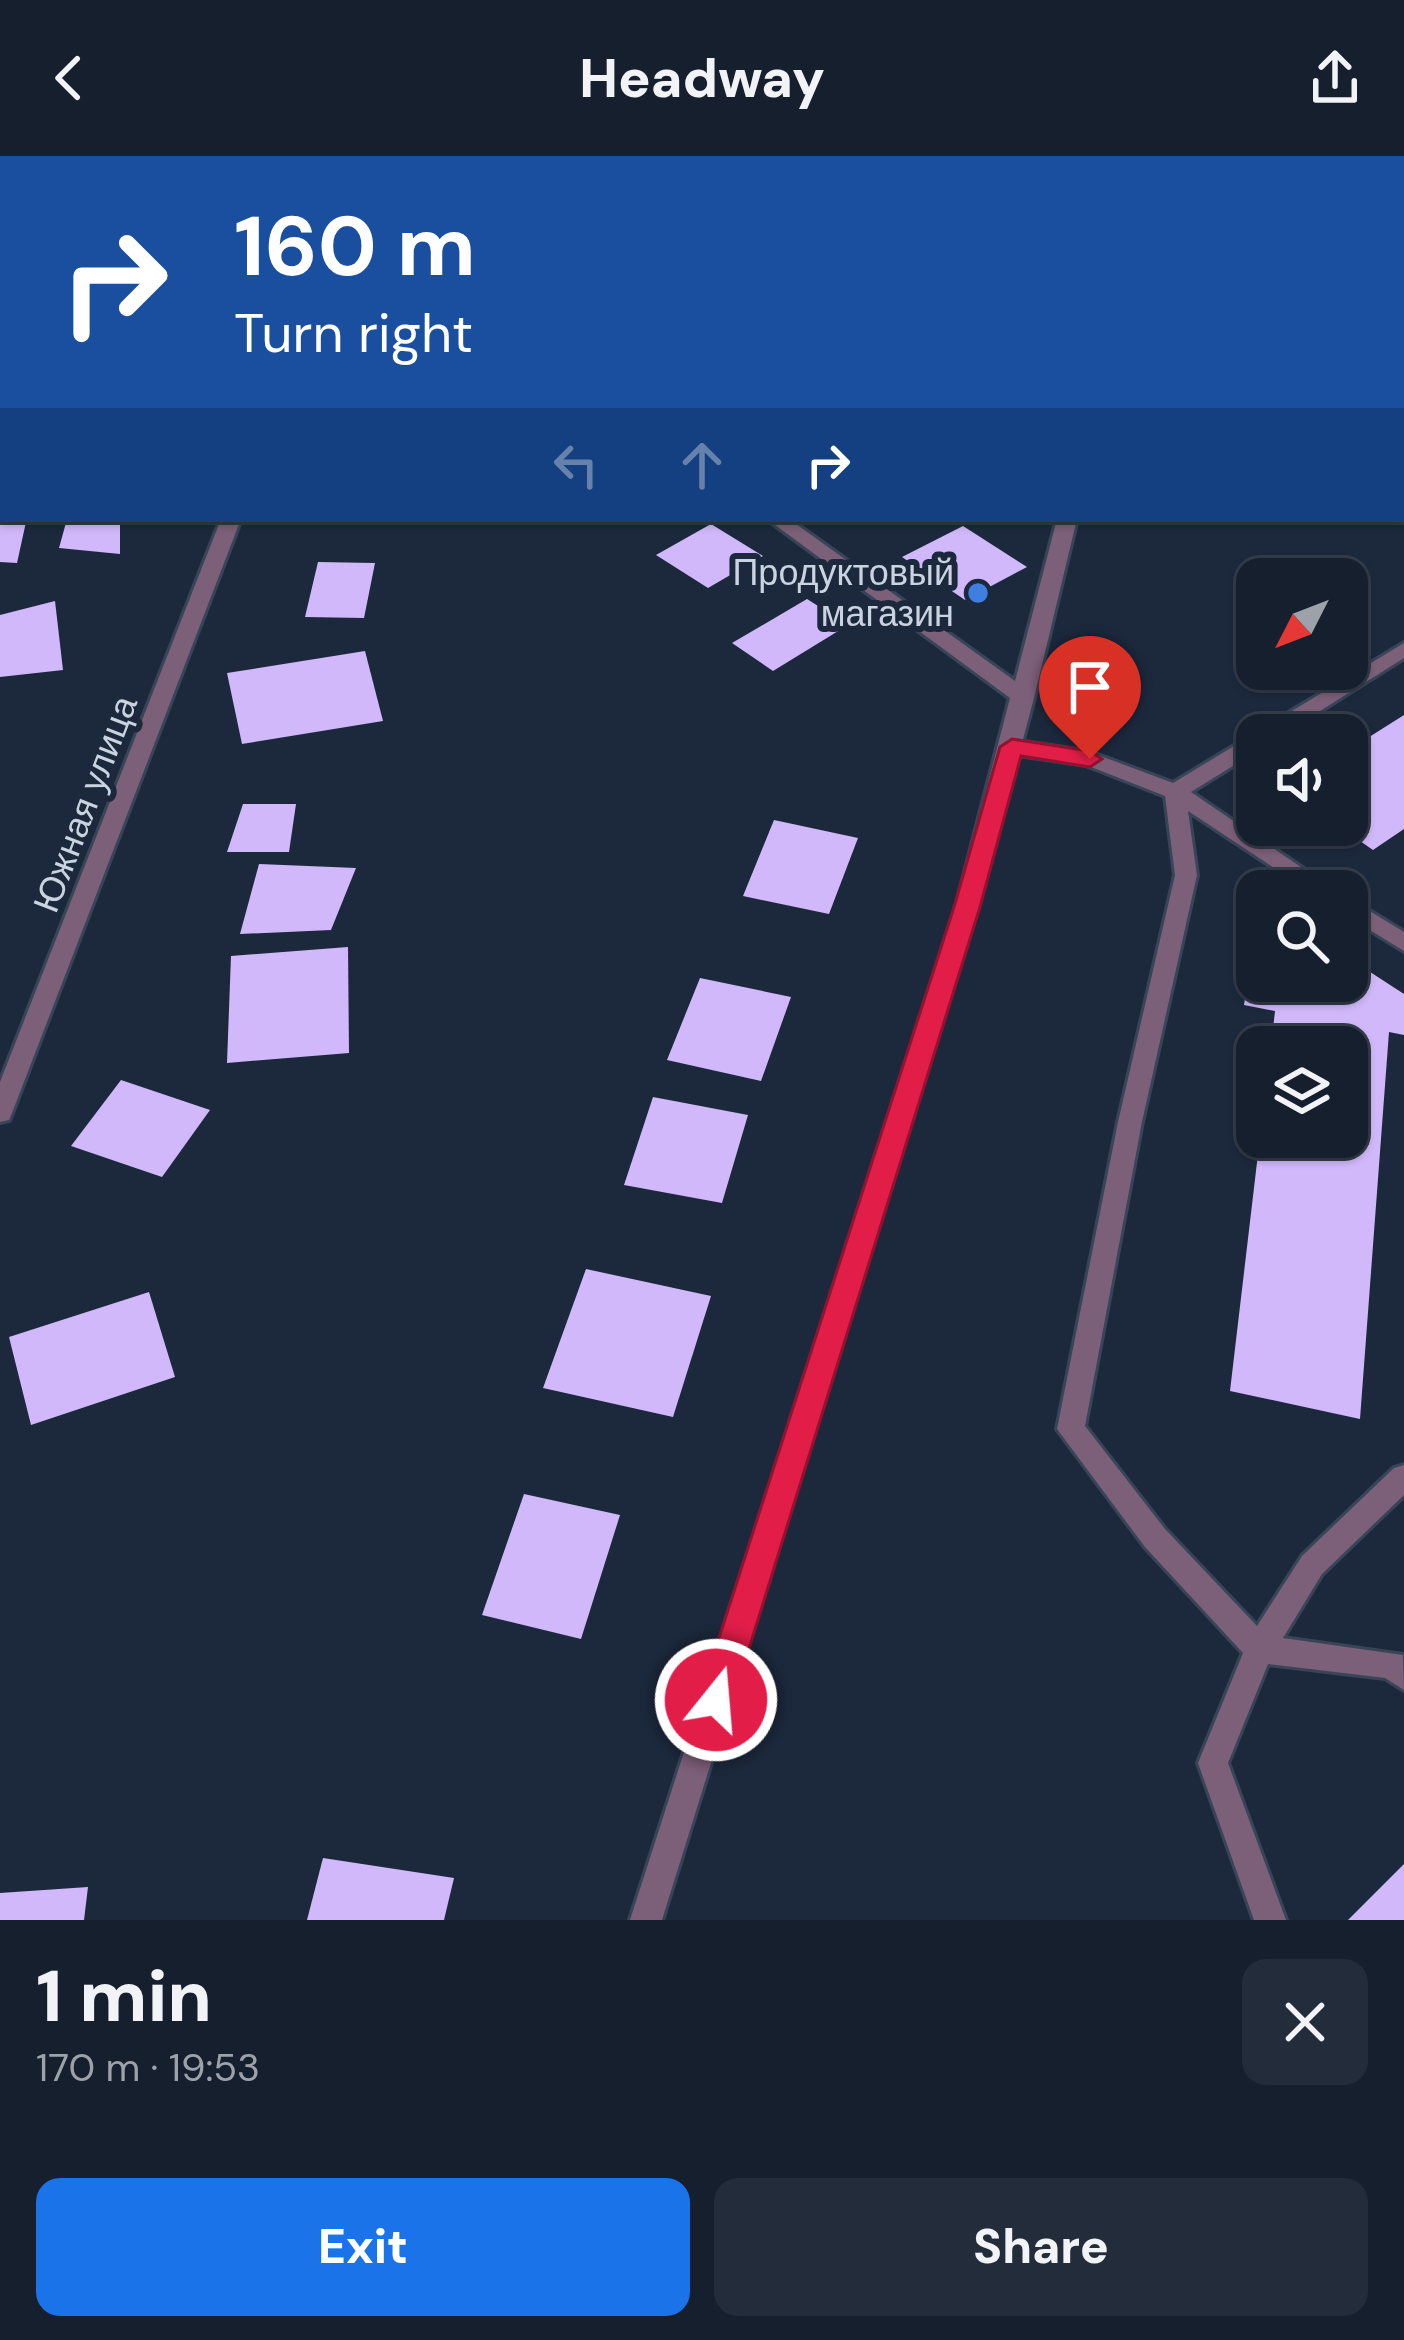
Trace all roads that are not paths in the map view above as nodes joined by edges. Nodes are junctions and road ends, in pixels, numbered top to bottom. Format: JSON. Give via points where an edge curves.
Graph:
{"nodes":[{"id":1,"x":230,"y":522,"type":"edge"},
{"id":2,"x":781,"y":522,"type":"edge"},
{"id":3,"x":1066,"y":522,"type":"edge"},
{"id":4,"x":1404,"y":649,"type":"edge"},
{"id":5,"x":1024,"y":698,"type":"junction"},
{"id":6,"x":1300,"y":714,"type":"edge"},
{"id":7,"x":1012,"y":747,"type":"junction"},
{"id":8,"x":1236,"y":754,"type":"edge"},
{"id":9,"x":1175,"y":792,"type":"junction"},
{"id":10,"x":1293,"y":870,"type":"edge"},
{"id":11,"x":1368,"y":919,"type":"edge"},
{"id":12,"x":1404,"y":943,"type":"edge"},
{"id":13,"x":0,"y":1113,"type":"edge"},
{"id":14,"x":1404,"y":1477,"type":"edge"},
{"id":15,"x":1258,"y":1649,"type":"junction"},
{"id":16,"x":1400,"y":1666,"type":"edge"},
{"id":17,"x":646,"y":1920,"type":"edge"},
{"id":18,"x":1270,"y":1920,"type":"edge"}],
"edges":[{"from":1,"to":13,"type":"street","name":"Южная улица"},
{"from":2,"to":5,"type":"street"},
{"from":3,"to":5,"type":"street"},
{"from":4,"to":6,"type":"street"},
{"from":5,"to":7,"type":"street"},
{"from":7,"to":9,"type":"street","via":[[1090,759]]},
{"from":7,"to":17,"type":"street"},
{"from":8,"to":9,"type":"street"},
{"from":9,"to":10,"type":"street"},
{"from":9,"to":15,"type":"street","via":[[1186,875],[1071,1429],[1155,1538]]},
{"from":11,"to":12,"type":"street"},
{"from":14,"to":15,"type":"street","via":[[1312,1565]]},
{"from":15,"to":16,"type":"street"},
{"from":15,"to":18,"type":"street","via":[[1213,1763]]}]}
